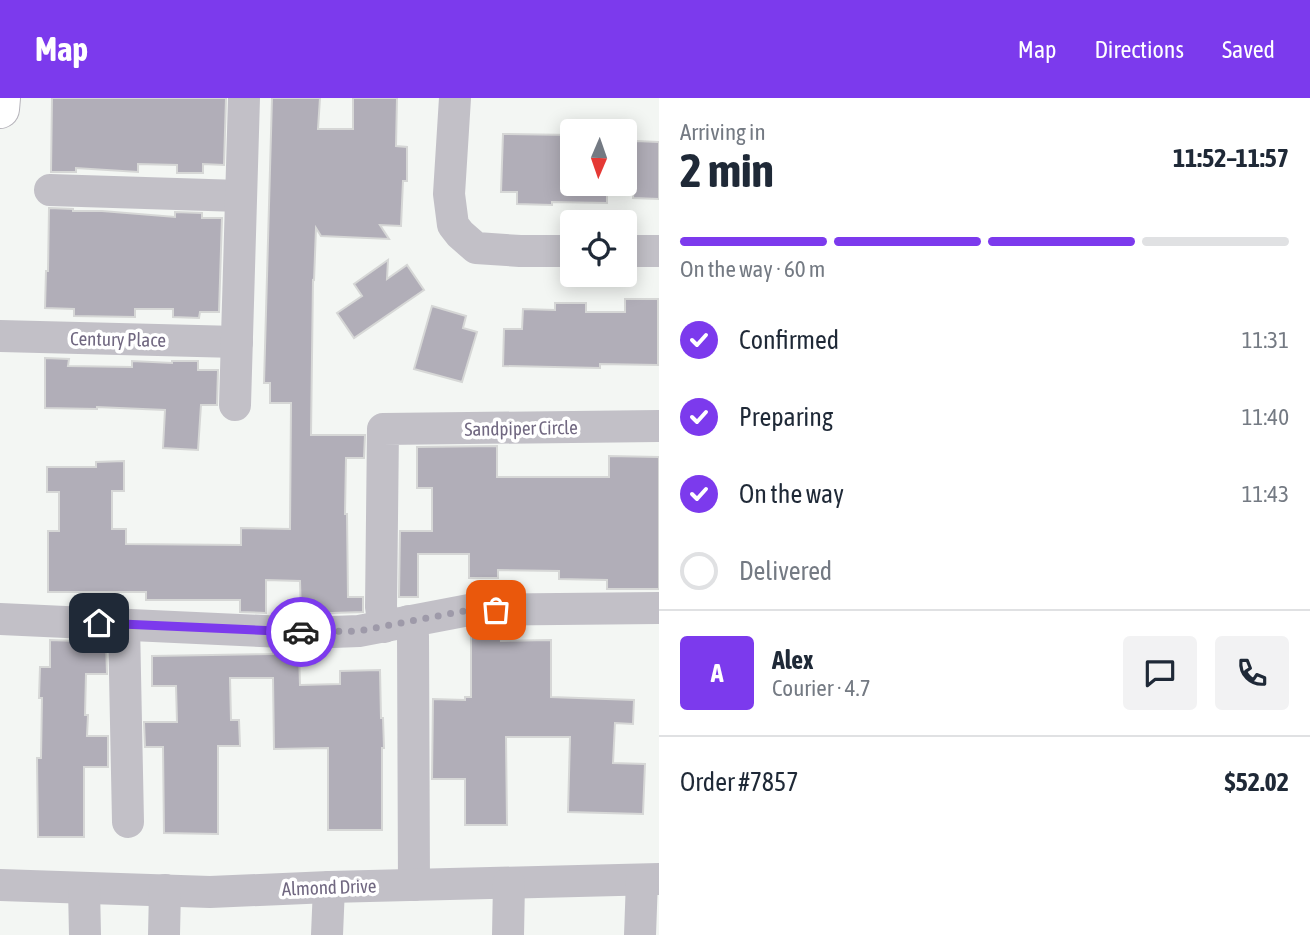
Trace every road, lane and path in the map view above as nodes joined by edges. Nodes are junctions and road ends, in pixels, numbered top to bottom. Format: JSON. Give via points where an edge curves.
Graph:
{"nodes":[{"id":1,"x":1,"y":98,"type":"edge"},
{"id":2,"x":244,"y":98,"type":"edge"},
{"id":3,"x":455,"y":98,"type":"edge"},
{"id":4,"x":0,"y":109,"type":"edge"},
{"id":5,"x":50,"y":190,"type":"dead end"},
{"id":6,"x":240,"y":196,"type":"junction"},
{"id":7,"x":560,"y":251,"type":"edge"},
{"id":8,"x":637,"y":251,"type":"edge"},
{"id":9,"x":659,"y":251,"type":"edge"},
{"id":10,"x":0,"y":336,"type":"edge"},
{"id":11,"x":237,"y":342,"type":"junction"},
{"id":12,"x":236,"y":405,"type":"dead end"},
{"id":13,"x":659,"y":426,"type":"edge"},
{"id":14,"x":659,"y":608,"type":"edge"},
{"id":15,"x":0,"y":619,"type":"edge"},
{"id":16,"x":124,"y":624,"type":"junction"},
{"id":17,"x":397,"y":624,"type":"junction"},
{"id":18,"x":128,"y":822,"type":"dead end"},
{"id":19,"x":650,"y":879,"type":"edge"},
{"id":20,"x":509,"y":883,"type":"junction"},
{"id":21,"x":0,"y":885,"type":"edge"},
{"id":22,"x":414,"y":885,"type":"junction"},
{"id":23,"x":329,"y":887,"type":"junction"},
{"id":24,"x":85,"y":888,"type":"junction"},
{"id":25,"x":165,"y":890,"type":"junction"},
{"id":26,"x":85,"y":935,"type":"edge"},
{"id":27,"x":164,"y":935,"type":"edge"},
{"id":28,"x":327,"y":935,"type":"edge"},
{"id":29,"x":508,"y":935,"type":"edge"},
{"id":30,"x":640,"y":935,"type":"edge"}],
"edges":[{"from":1,"to":4,"type":"main road"},
{"from":2,"to":6,"type":"street"},
{"from":3,"to":7,"type":"street","via":[[449,194],[453,225],[476,248]]},
{"from":5,"to":6,"type":"street"},
{"from":6,"to":11,"type":"street"},
{"from":8,"to":9,"type":"street"},
{"from":10,"to":11,"type":"street","name":"Century Place"},
{"from":11,"to":12,"type":"street"},
{"from":13,"to":17,"type":"street","name":"Sandpiper Circle","via":[[383,429],[381,607]]},
{"from":14,"to":17,"type":"street","via":[[469,610]]},
{"from":15,"to":16,"type":"street"},
{"from":16,"to":17,"type":"street","via":[[306,633]]},
{"from":16,"to":18,"type":"street"},
{"from":17,"to":22,"type":"street","via":[[414,636]]},
{"from":19,"to":20,"type":"street","name":"Almond Drive"},
{"from":19,"to":30,"type":"street"},
{"from":20,"to":22,"type":"street","name":"Almond Drive"},
{"from":20,"to":29,"type":"street"},
{"from":21,"to":24,"type":"street","name":"Almond Drive"},
{"from":22,"to":23,"type":"street","name":"Almond Drive"},
{"from":23,"to":25,"type":"street","name":"Almond Drive"},
{"from":23,"to":28,"type":"street"},
{"from":24,"to":25,"type":"street","name":"Almond Drive"},
{"from":24,"to":26,"type":"street"},
{"from":25,"to":27,"type":"street"}]}
